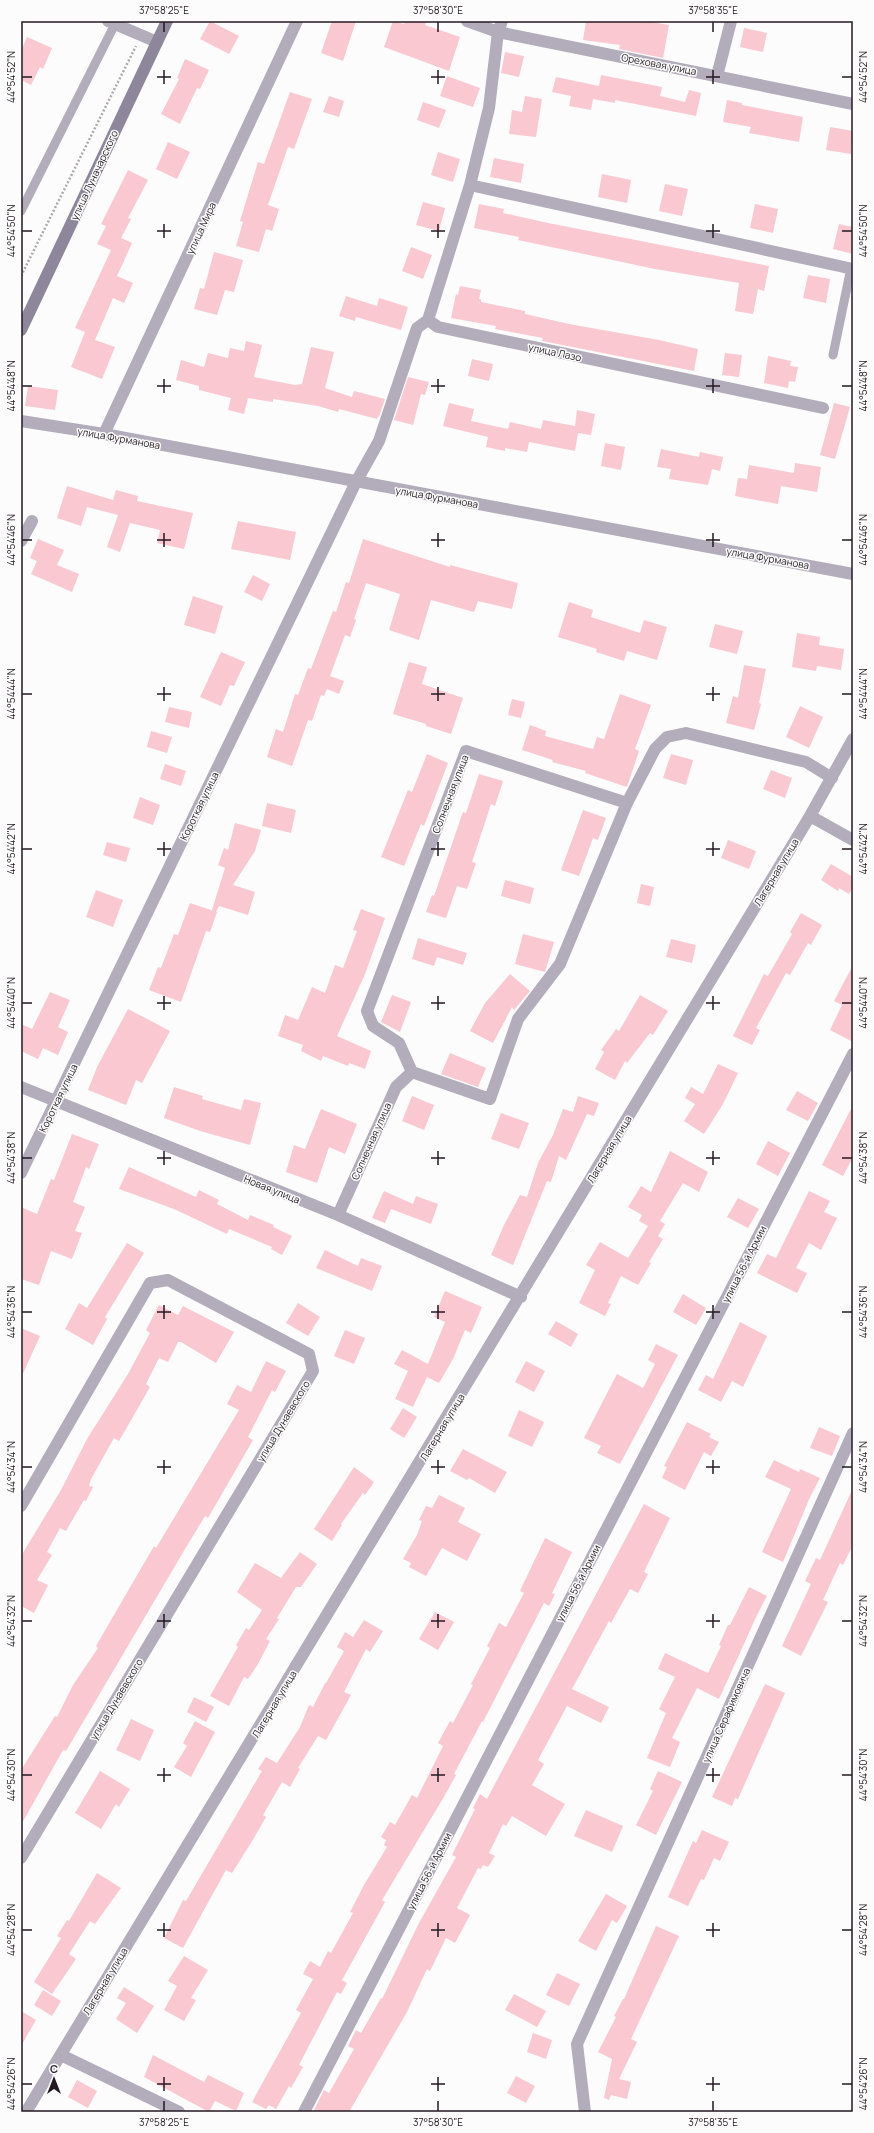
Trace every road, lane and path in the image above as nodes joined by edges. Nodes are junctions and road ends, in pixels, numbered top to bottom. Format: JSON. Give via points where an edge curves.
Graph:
{"nodes":[{"id":1,"x":168,"y":21,"type":"edge"},
{"id":2,"x":297,"y":21,"type":"edge"},
{"id":3,"x":467,"y":21,"type":"edge"},
{"id":4,"x":731,"y":21,"type":"edge"},
{"id":5,"x":112,"y":23,"type":"edge"},
{"id":6,"x":500,"y":26,"type":"edge"},
{"id":7,"x":141,"y":35,"type":"junction"},
{"id":8,"x":157,"y":42,"type":"junction"},
{"id":9,"x":717,"y":76,"type":"junction"},
{"id":10,"x":853,"y":104,"type":"edge"},
{"id":11,"x":470,"y":185,"type":"junction"},
{"id":12,"x":21,"y":211,"type":"edge"},
{"id":13,"x":852,"y":269,"type":"edge"},
{"id":14,"x":21,"y":276,"type":"edge"},
{"id":15,"x":428,"y":320,"type":"junction"},
{"id":16,"x":21,"y":330,"type":"edge"},
{"id":17,"x":834,"y":355,"type":"dead end"},
{"id":18,"x":823,"y":408,"type":"dead end"},
{"id":19,"x":21,"y":421,"type":"edge"},
{"id":20,"x":104,"y":434,"type":"junction"},
{"id":21,"x":356,"y":482,"type":"junction"},
{"id":22,"x":32,"y":521,"type":"dead end"},
{"id":23,"x":21,"y":541,"type":"edge"},
{"id":24,"x":853,"y":574,"type":"edge"},
{"id":25,"x":853,"y":739,"type":"edge"},
{"id":26,"x":832,"y":778,"type":"junction"},
{"id":27,"x":627,"y":803,"type":"junction"},
{"id":28,"x":810,"y":816,"type":"junction"},
{"id":29,"x":853,"y":840,"type":"edge"},
{"id":30,"x":853,"y":1054,"type":"edge"},
{"id":31,"x":412,"y":1072,"type":"junction"},
{"id":32,"x":21,"y":1087,"type":"edge"},
{"id":33,"x":56,"y":1102,"type":"junction"},
{"id":34,"x":21,"y":1174,"type":"edge"},
{"id":35,"x":338,"y":1215,"type":"junction"},
{"id":36,"x":521,"y":1296,"type":"junction"},
{"id":37,"x":853,"y":1433,"type":"edge"},
{"id":38,"x":21,"y":1506,"type":"edge"},
{"id":39,"x":21,"y":1858,"type":"edge"},
{"id":40,"x":61,"y":2055,"type":"junction"},
{"id":41,"x":26,"y":2112,"type":"edge"},
{"id":42,"x":179,"y":2112,"type":"edge"},
{"id":43,"x":304,"y":2112,"type":"edge"},
{"id":44,"x":585,"y":2112,"type":"edge"}],
"edges":[{"from":1,"to":8,"type":"main road","name":"улица Луначарского"},
{"from":2,"to":20,"type":"street","name":"улица Мира"},
{"from":3,"to":6,"type":"street","name":"Ореховая улица"},
{"from":4,"to":9,"type":"street"},
{"from":5,"to":7,"type":"street"},
{"from":5,"to":12,"type":"lane"},
{"from":6,"to":9,"type":"street","name":"Ореховая улица"},
{"from":6,"to":11,"type":"street","via":[[489,108]]},
{"from":7,"to":8,"type":"street"},
{"from":7,"to":14,"type":"path"},
{"from":8,"to":16,"type":"main road","name":"улица Луначарского"},
{"from":9,"to":10,"type":"street","name":"Ореховая улица"},
{"from":11,"to":13,"type":"street"},
{"from":11,"to":15,"type":"street"},
{"from":13,"to":17,"type":"lane"},
{"from":15,"to":18,"type":"street","name":"улица Лазо","via":[[438,327]]},
{"from":15,"to":21,"type":"street","name":"Короткая улица","via":[[416,328],[379,441]]},
{"from":19,"to":20,"type":"street","name":"улица Фурманова"},
{"from":20,"to":21,"type":"street","name":"улица Фурманова"},
{"from":21,"to":24,"type":"street","name":"улица Фурманова"},
{"from":21,"to":33,"type":"street","name":"Короткая улица"},
{"from":22,"to":23,"type":"street"},
{"from":25,"to":26,"type":"street","name":"Лагерная улица"},
{"from":26,"to":27,"type":"street","via":[[806,762],[686,733],[667,737],[654,750]]},
{"from":26,"to":28,"type":"street","name":"Лагерная улица"},
{"from":27,"to":31,"type":"street","via":[[560,964],[518,1019],[490,1099]]},
{"from":27,"to":31,"type":"street","name":"Солнечная улица","via":[[466,751],[366,1010],[373,1026],[399,1043]]},
{"from":28,"to":29,"type":"street"},
{"from":28,"to":36,"type":"street","name":"Лагерная улица"},
{"from":30,"to":43,"type":"street","name":"улица 56-й Армии"},
{"from":31,"to":35,"type":"street","name":"Солнечная улица","via":[[396,1088]]},
{"from":32,"to":33,"type":"street","name":"Новая улица"},
{"from":33,"to":34,"type":"street","name":"Короткая улица"},
{"from":33,"to":35,"type":"street","name":"Новая улица"},
{"from":35,"to":36,"type":"street","name":"Новая улица"},
{"from":36,"to":40,"type":"street","name":"Лагерная улица"},
{"from":37,"to":44,"type":"street","name":"улица Серафимовича","via":[[577,2044]]},
{"from":38,"to":39,"type":"street","name":"улица Дунаевского","via":[[150,1284],[168,1280],[310,1354],[313,1371]]},
{"from":40,"to":41,"type":"street","name":"Лагерная улица"},
{"from":40,"to":42,"type":"street"}]}
